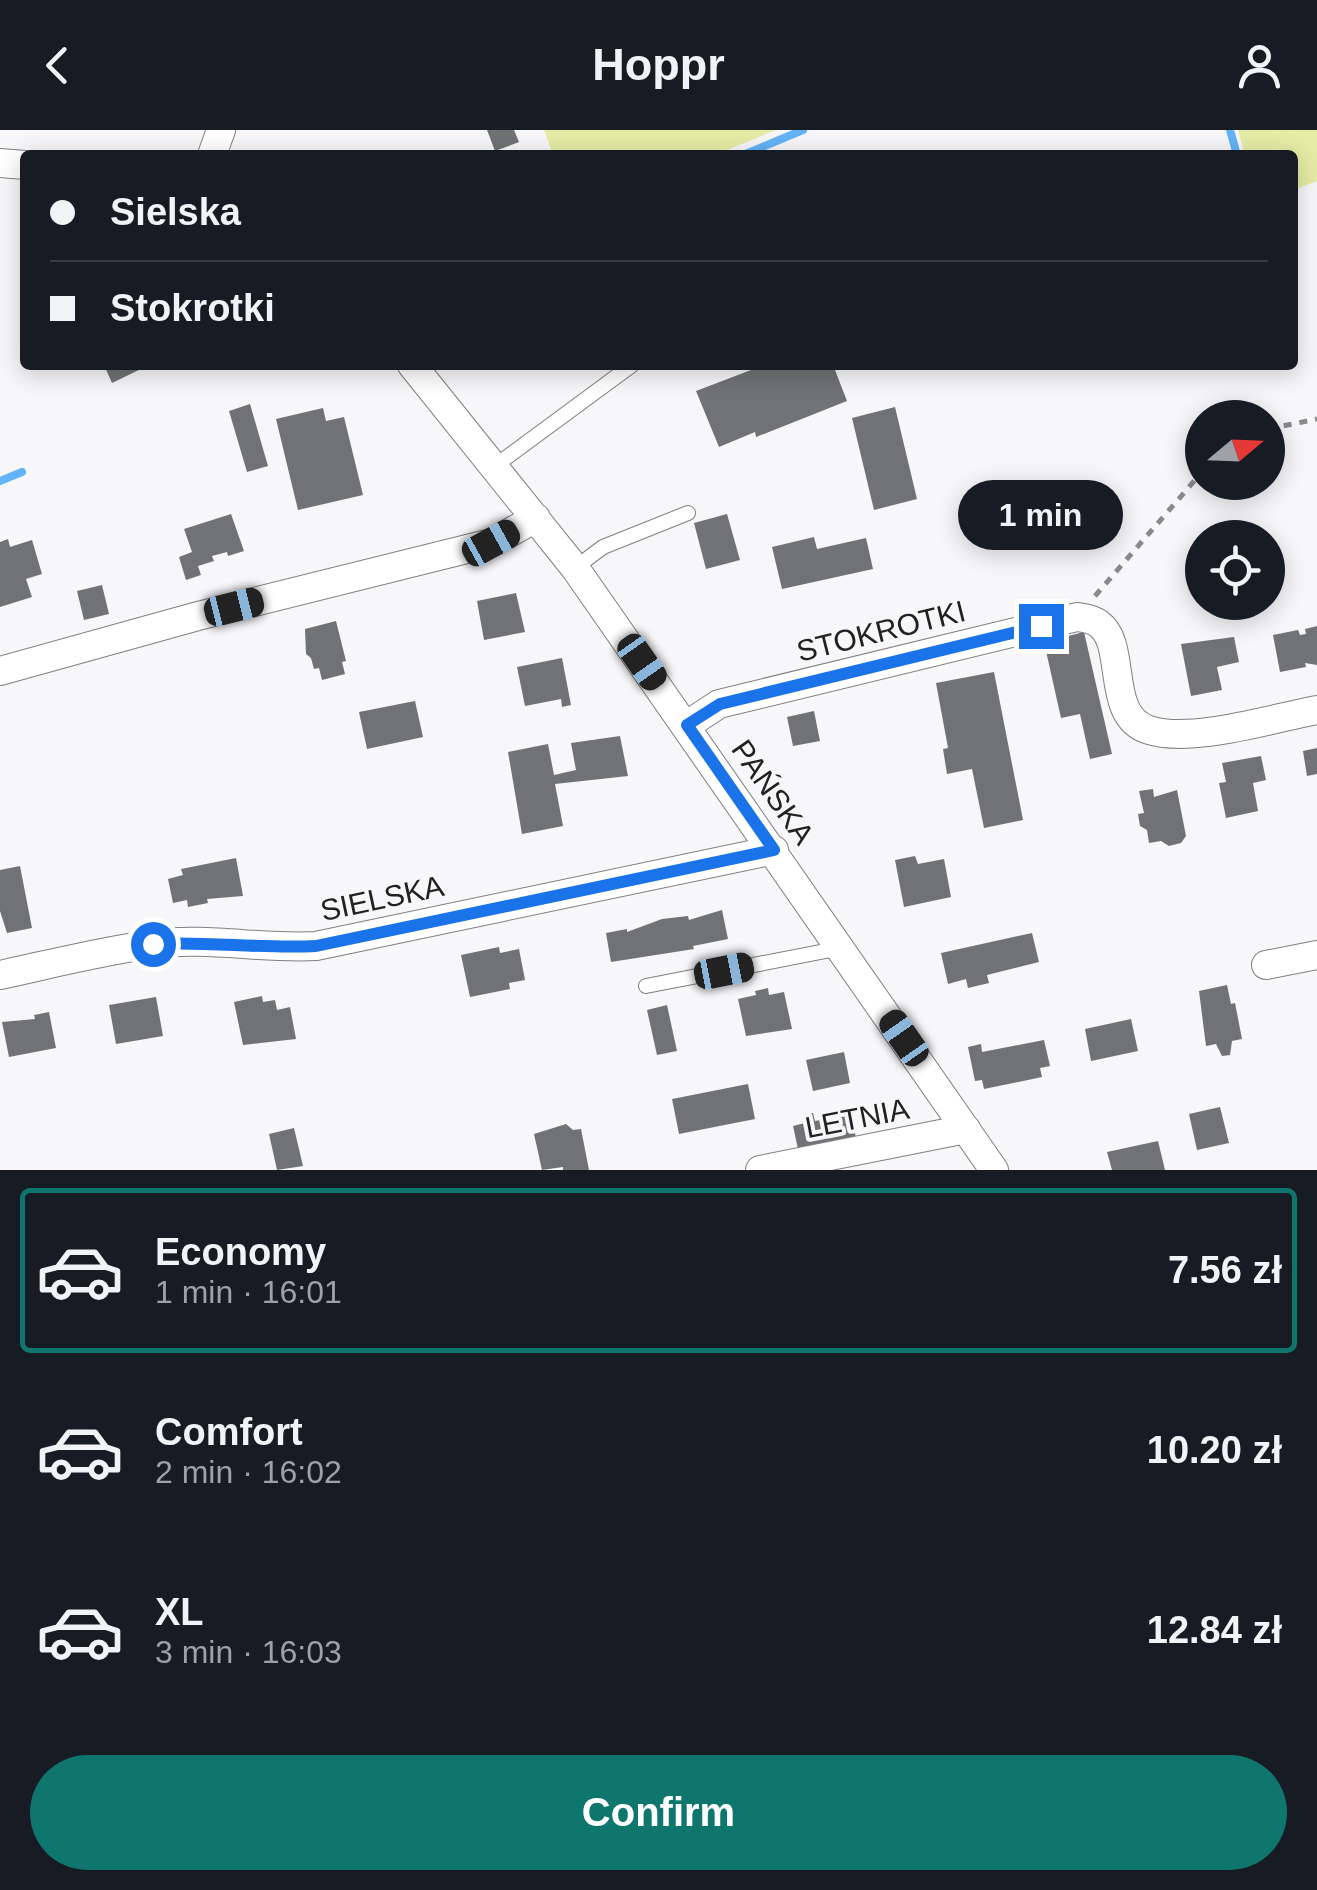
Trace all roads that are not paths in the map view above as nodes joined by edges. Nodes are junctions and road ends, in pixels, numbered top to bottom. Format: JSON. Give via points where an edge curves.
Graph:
{"nodes":[{"id":1,"x":416,"y":370,"type":"edge"},
{"id":2,"x":625,"y":370,"type":"edge"},
{"id":3,"x":496,"y":466,"type":"junction"},
{"id":4,"x":688,"y":513,"type":"dead end"},
{"id":5,"x":536,"y":518,"type":"junction"},
{"id":6,"x":575,"y":568,"type":"junction"},
{"id":7,"x":0,"y":670,"type":"edge"},
{"id":8,"x":1317,"y":710,"type":"edge"},
{"id":9,"x":687,"y":725,"type":"junction"},
{"id":10,"x":774,"y":850,"type":"junction"},
{"id":11,"x":842,"y":948,"type":"junction"},
{"id":12,"x":1317,"y":955,"type":"edge"},
{"id":13,"x":1266,"y":965,"type":"dead end"},
{"id":14,"x":0,"y":974,"type":"edge"},
{"id":15,"x":646,"y":986,"type":"dead end"},
{"id":16,"x":966,"y":1129,"type":"junction"},
{"id":17,"x":760,"y":1170,"type":"edge"},
{"id":18,"x":994,"y":1170,"type":"edge"}],
"edges":[{"from":1,"to":3,"type":"street","name":"PAŃSKA"},
{"from":2,"to":3,"type":"lane"},
{"from":3,"to":5,"type":"street","name":"PAŃSKA"},
{"from":4,"to":6,"type":"lane","via":[[603,547]]},
{"from":5,"to":6,"type":"street","name":"PAŃSKA"},
{"from":5,"to":7,"type":"street","via":[[491,543]]},
{"from":6,"to":9,"type":"street","name":"PAŃSKA"},
{"from":8,"to":9,"type":"street","name":"STOKROTKI","via":[[1186,736],[1146,730],[1124,707],[1108,633],[1096,621],[1077,617],[720,704]]},
{"from":9,"to":10,"type":"street","name":"PAŃSKA"},
{"from":10,"to":11,"type":"street","name":"PAŃSKA"},
{"from":10,"to":14,"type":"street","name":"SIELSKA","via":[[316,946],[153,944]]},
{"from":11,"to":15,"type":"lane"},
{"from":11,"to":16,"type":"street","name":"PAŃSKA"},
{"from":12,"to":13,"type":"street"},
{"from":16,"to":17,"type":"street","name":"LETNIA"},
{"from":16,"to":18,"type":"street","name":"PAŃSKA"}]}
